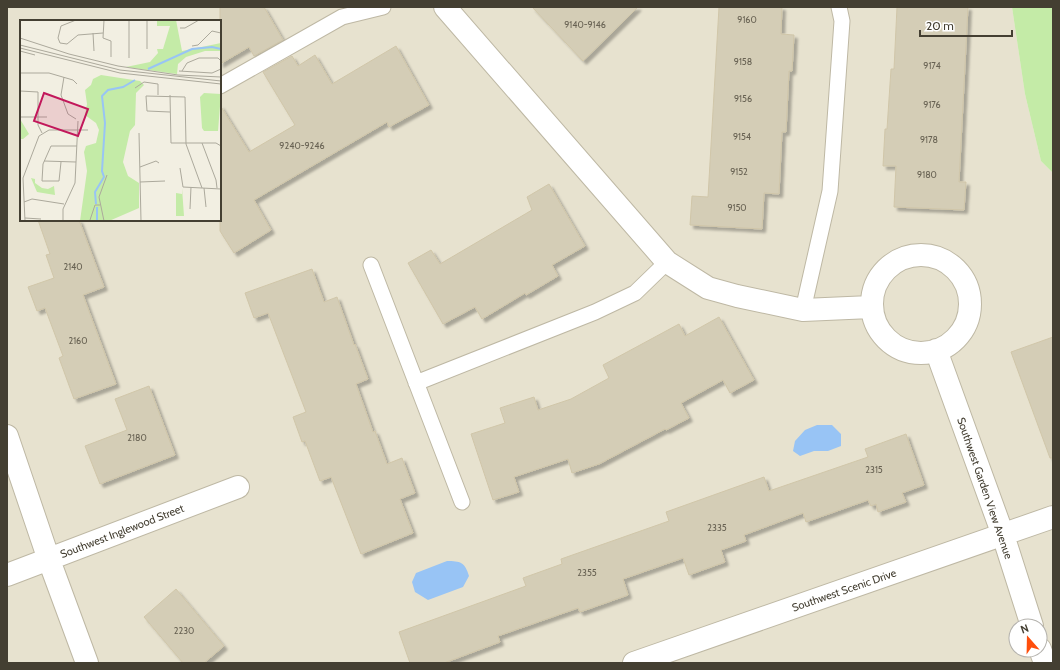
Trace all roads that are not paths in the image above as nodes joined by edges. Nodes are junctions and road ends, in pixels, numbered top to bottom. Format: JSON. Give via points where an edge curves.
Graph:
{"nodes":[{"id":1,"x":383,"y":7,"type":"edge"},
{"id":2,"x":445,"y":7,"type":"edge"},
{"id":3,"x":839,"y":7,"type":"edge"},
{"id":4,"x":345,"y":12,"type":"edge"},
{"id":5,"x":221,"y":85,"type":"edge"},
{"id":6,"x":667,"y":262,"type":"junction"},
{"id":7,"x":371,"y":265,"type":"dead end"},
{"id":8,"x":871,"y":307,"type":"junction"},
{"id":9,"x":803,"y":310,"type":"junction"},
{"id":10,"x":936,"y":350,"type":"junction"},
{"id":11,"x":416,"y":383,"type":"junction"},
{"id":12,"x":7,"y":436,"type":"edge"},
{"id":13,"x":238,"y":487,"type":"dead end"},
{"id":14,"x":462,"y":502,"type":"dead end"},
{"id":15,"x":1053,"y":517,"type":"edge"},
{"id":16,"x":1003,"y":535,"type":"junction"},
{"id":17,"x":49,"y":560,"type":"junction"},
{"id":18,"x":7,"y":575,"type":"edge"},
{"id":19,"x":1029,"y":618,"type":"edge"},
{"id":20,"x":87,"y":663,"type":"edge"},
{"id":21,"x":634,"y":663,"type":"edge"}],
"edges":[{"from":1,"to":4,"type":"lane"},
{"from":2,"to":6,"type":"street"},
{"from":3,"to":9,"type":"lane","via":[[842,21],[830,191]]},
{"from":4,"to":5,"type":"lane"},
{"from":6,"to":9,"type":"street","via":[[708,288]]},
{"from":6,"to":11,"type":"lane","via":[[635,293],[595,312]]},
{"from":7,"to":11,"type":"lane"},
{"from":8,"to":9,"type":"street"},
{"from":8,"to":10,"type":"street","via":[[875,322],[883,336],[896,347],[912,353]]},
{"from":8,"to":10,"type":"street","via":[[873,291],[880,276],[891,264],[906,257],[922,254],[938,257],[952,266],[963,278],[969,293],[970,309],[966,325],[956,338],[944,348]]},
{"from":10,"to":16,"type":"street","name":"Southwest Garden View Avenue"},
{"from":11,"to":14,"type":"lane"},
{"from":12,"to":17,"type":"street"},
{"from":13,"to":17,"type":"street","name":"Southwest Inglewood Street"},
{"from":15,"to":16,"type":"street","name":"Southwest Scenic Drive"},
{"from":16,"to":19,"type":"street","name":"Southwest Garden View Avenue"},
{"from":16,"to":21,"type":"street","name":"Southwest Scenic Drive"},
{"from":17,"to":18,"type":"street","name":"Southwest Inglewood Street"},
{"from":17,"to":20,"type":"street"}]}
